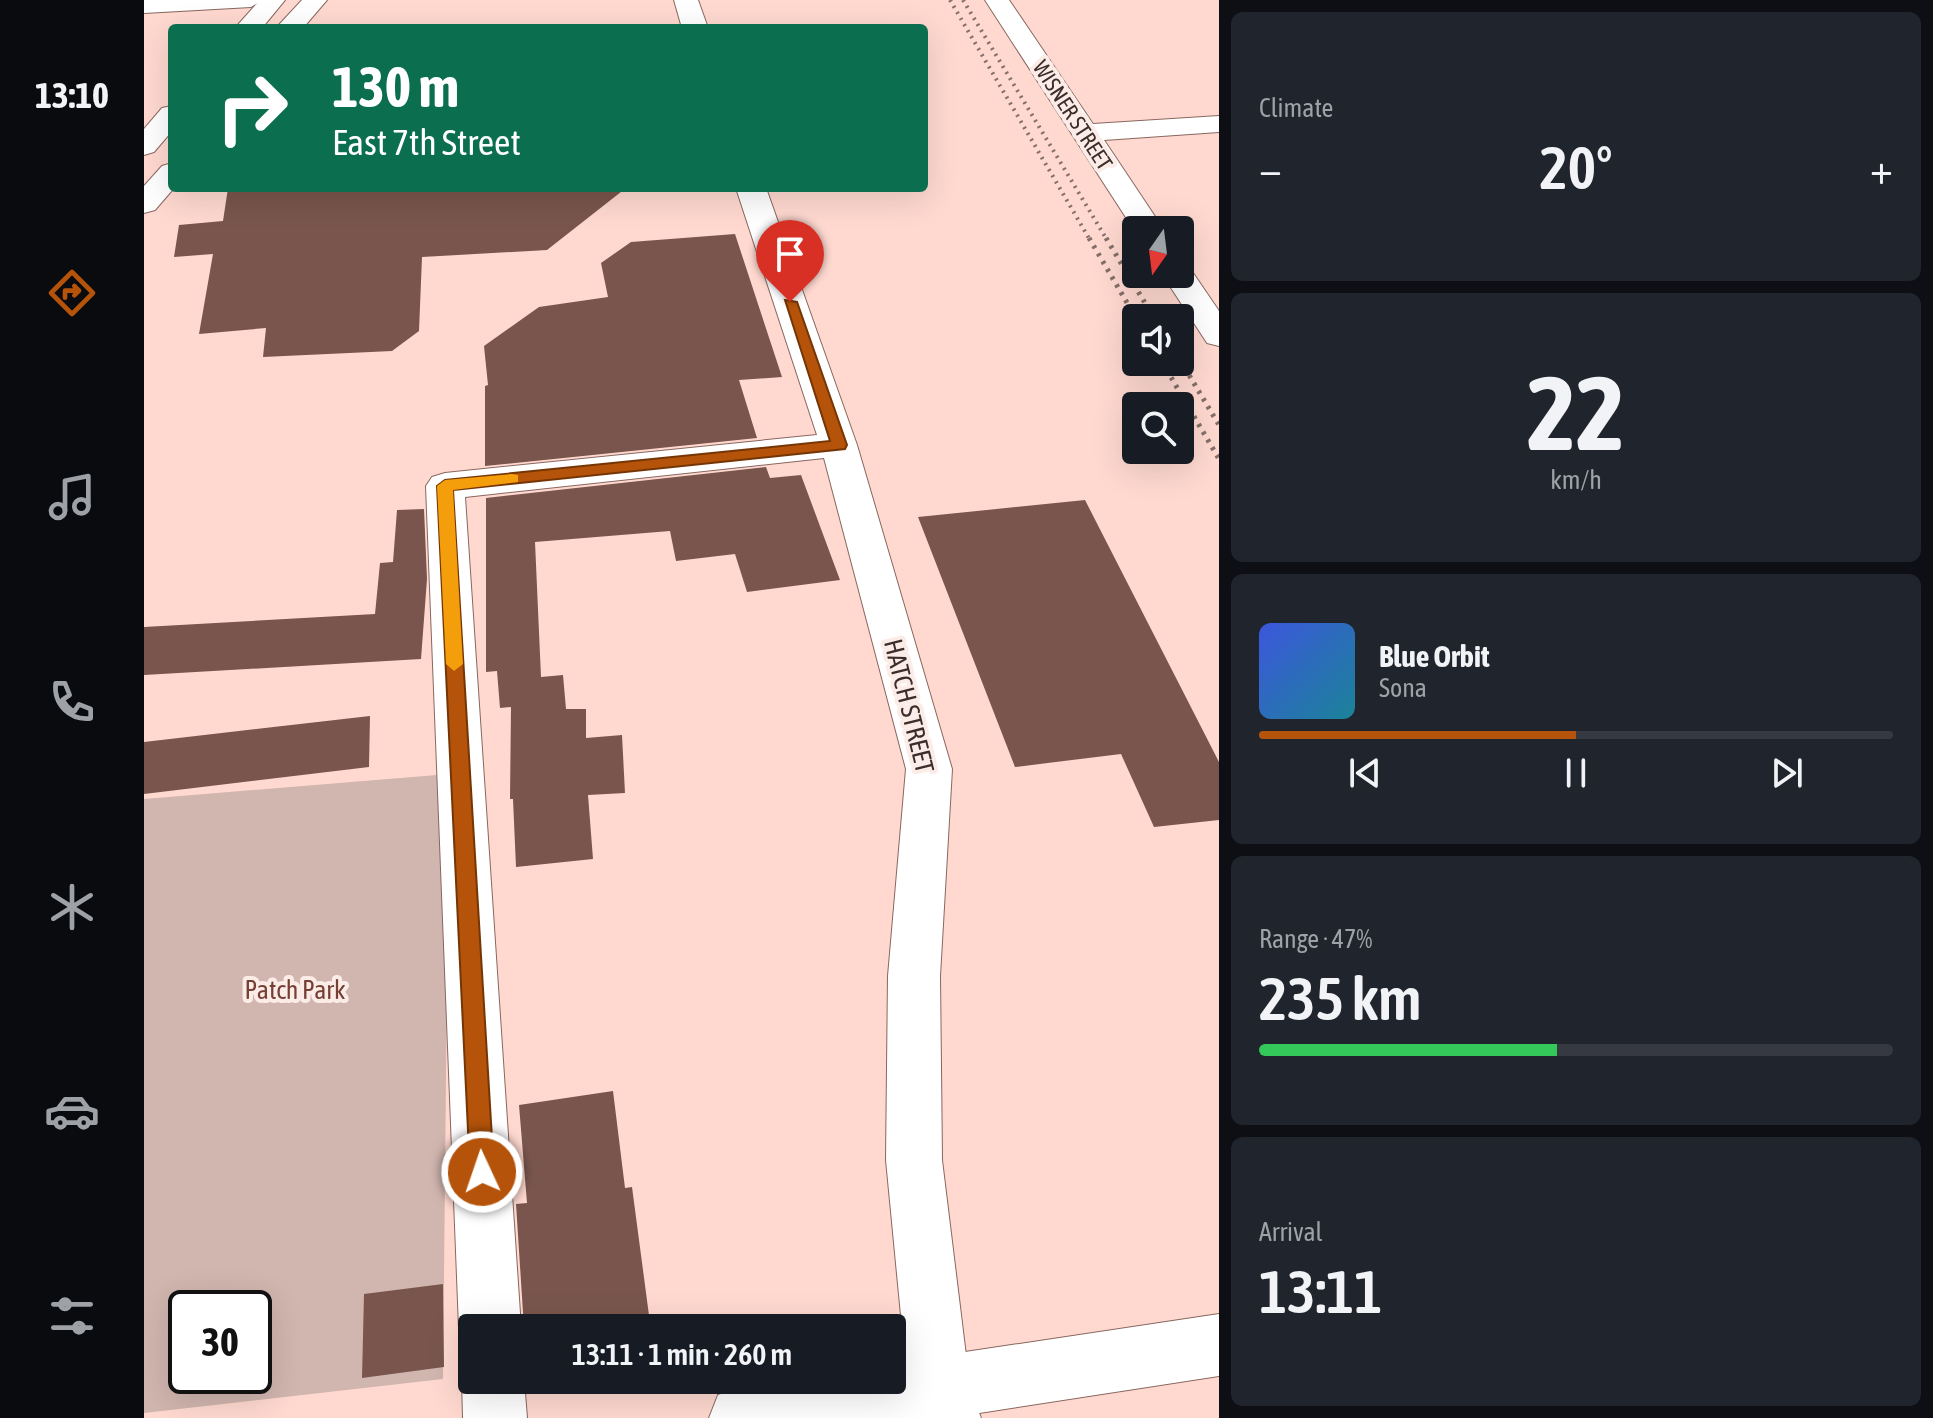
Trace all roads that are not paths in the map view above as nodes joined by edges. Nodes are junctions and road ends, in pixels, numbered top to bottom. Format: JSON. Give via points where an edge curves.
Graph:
{"nodes":[{"id":1,"x":251,"y":0,"type":"edge"},
{"id":2,"x":273,"y":0,"type":"edge"},
{"id":3,"x":315,"y":0,"type":"edge"},
{"id":4,"x":686,"y":0,"type":"edge"},
{"id":5,"x":997,"y":0,"type":"edge"},
{"id":6,"x":144,"y":6,"type":"edge"},
{"id":7,"x":252,"y":24,"type":"edge"},
{"id":8,"x":293,"y":24,"type":"edge"},
{"id":9,"x":694,"y":24,"type":"edge"},
{"id":10,"x":168,"y":119,"type":"edge"},
{"id":11,"x":1219,"y":124,"type":"edge"},
{"id":12,"x":1086,"y":133,"type":"junction"},
{"id":13,"x":144,"y":146,"type":"edge"},
{"id":14,"x":168,"y":177,"type":"edge"},
{"id":15,"x":752,"y":192,"type":"edge"},
{"id":16,"x":144,"y":204,"type":"edge"},
{"id":17,"x":1140,"y":216,"type":"edge"},
{"id":18,"x":1187,"y":288,"type":"edge"},
{"id":19,"x":1219,"y":336,"type":"edge"},
{"id":20,"x":839,"y":445,"type":"junction"},
{"id":21,"x":489,"y":1314,"type":"edge"},
{"id":22,"x":1219,"y":1345,"type":"edge"},
{"id":23,"x":494,"y":1394,"type":"edge"},
{"id":24,"x":944,"y":1403,"type":"edge"},
{"id":25,"x":495,"y":1418,"type":"edge"},
{"id":26,"x":741,"y":1418,"type":"edge"}],
"edges":[{"from":1,"to":6,"type":"street"},
{"from":2,"to":7,"type":"street"},
{"from":3,"to":8,"type":"street"},
{"from":4,"to":9,"type":"street"},
{"from":5,"to":12,"type":"street","name":"WISNER STREET"},
{"from":10,"to":13,"type":"street"},
{"from":11,"to":12,"type":"street"},
{"from":12,"to":17,"type":"street","name":"WISNER STREET"},
{"from":14,"to":16,"type":"street"},
{"from":15,"to":20,"type":"street","name":"HATCH STREET"},
{"from":18,"to":19,"type":"street"},
{"from":20,"to":21,"type":"street","via":[[445,486]]},
{"from":20,"to":24,"type":"street","name":"HATCH STREET","via":[[929,769],[914,976],[914,1160]]},
{"from":22,"to":24,"type":"street"},
{"from":23,"to":25,"type":"street"},
{"from":24,"to":26,"type":"street"}]}
